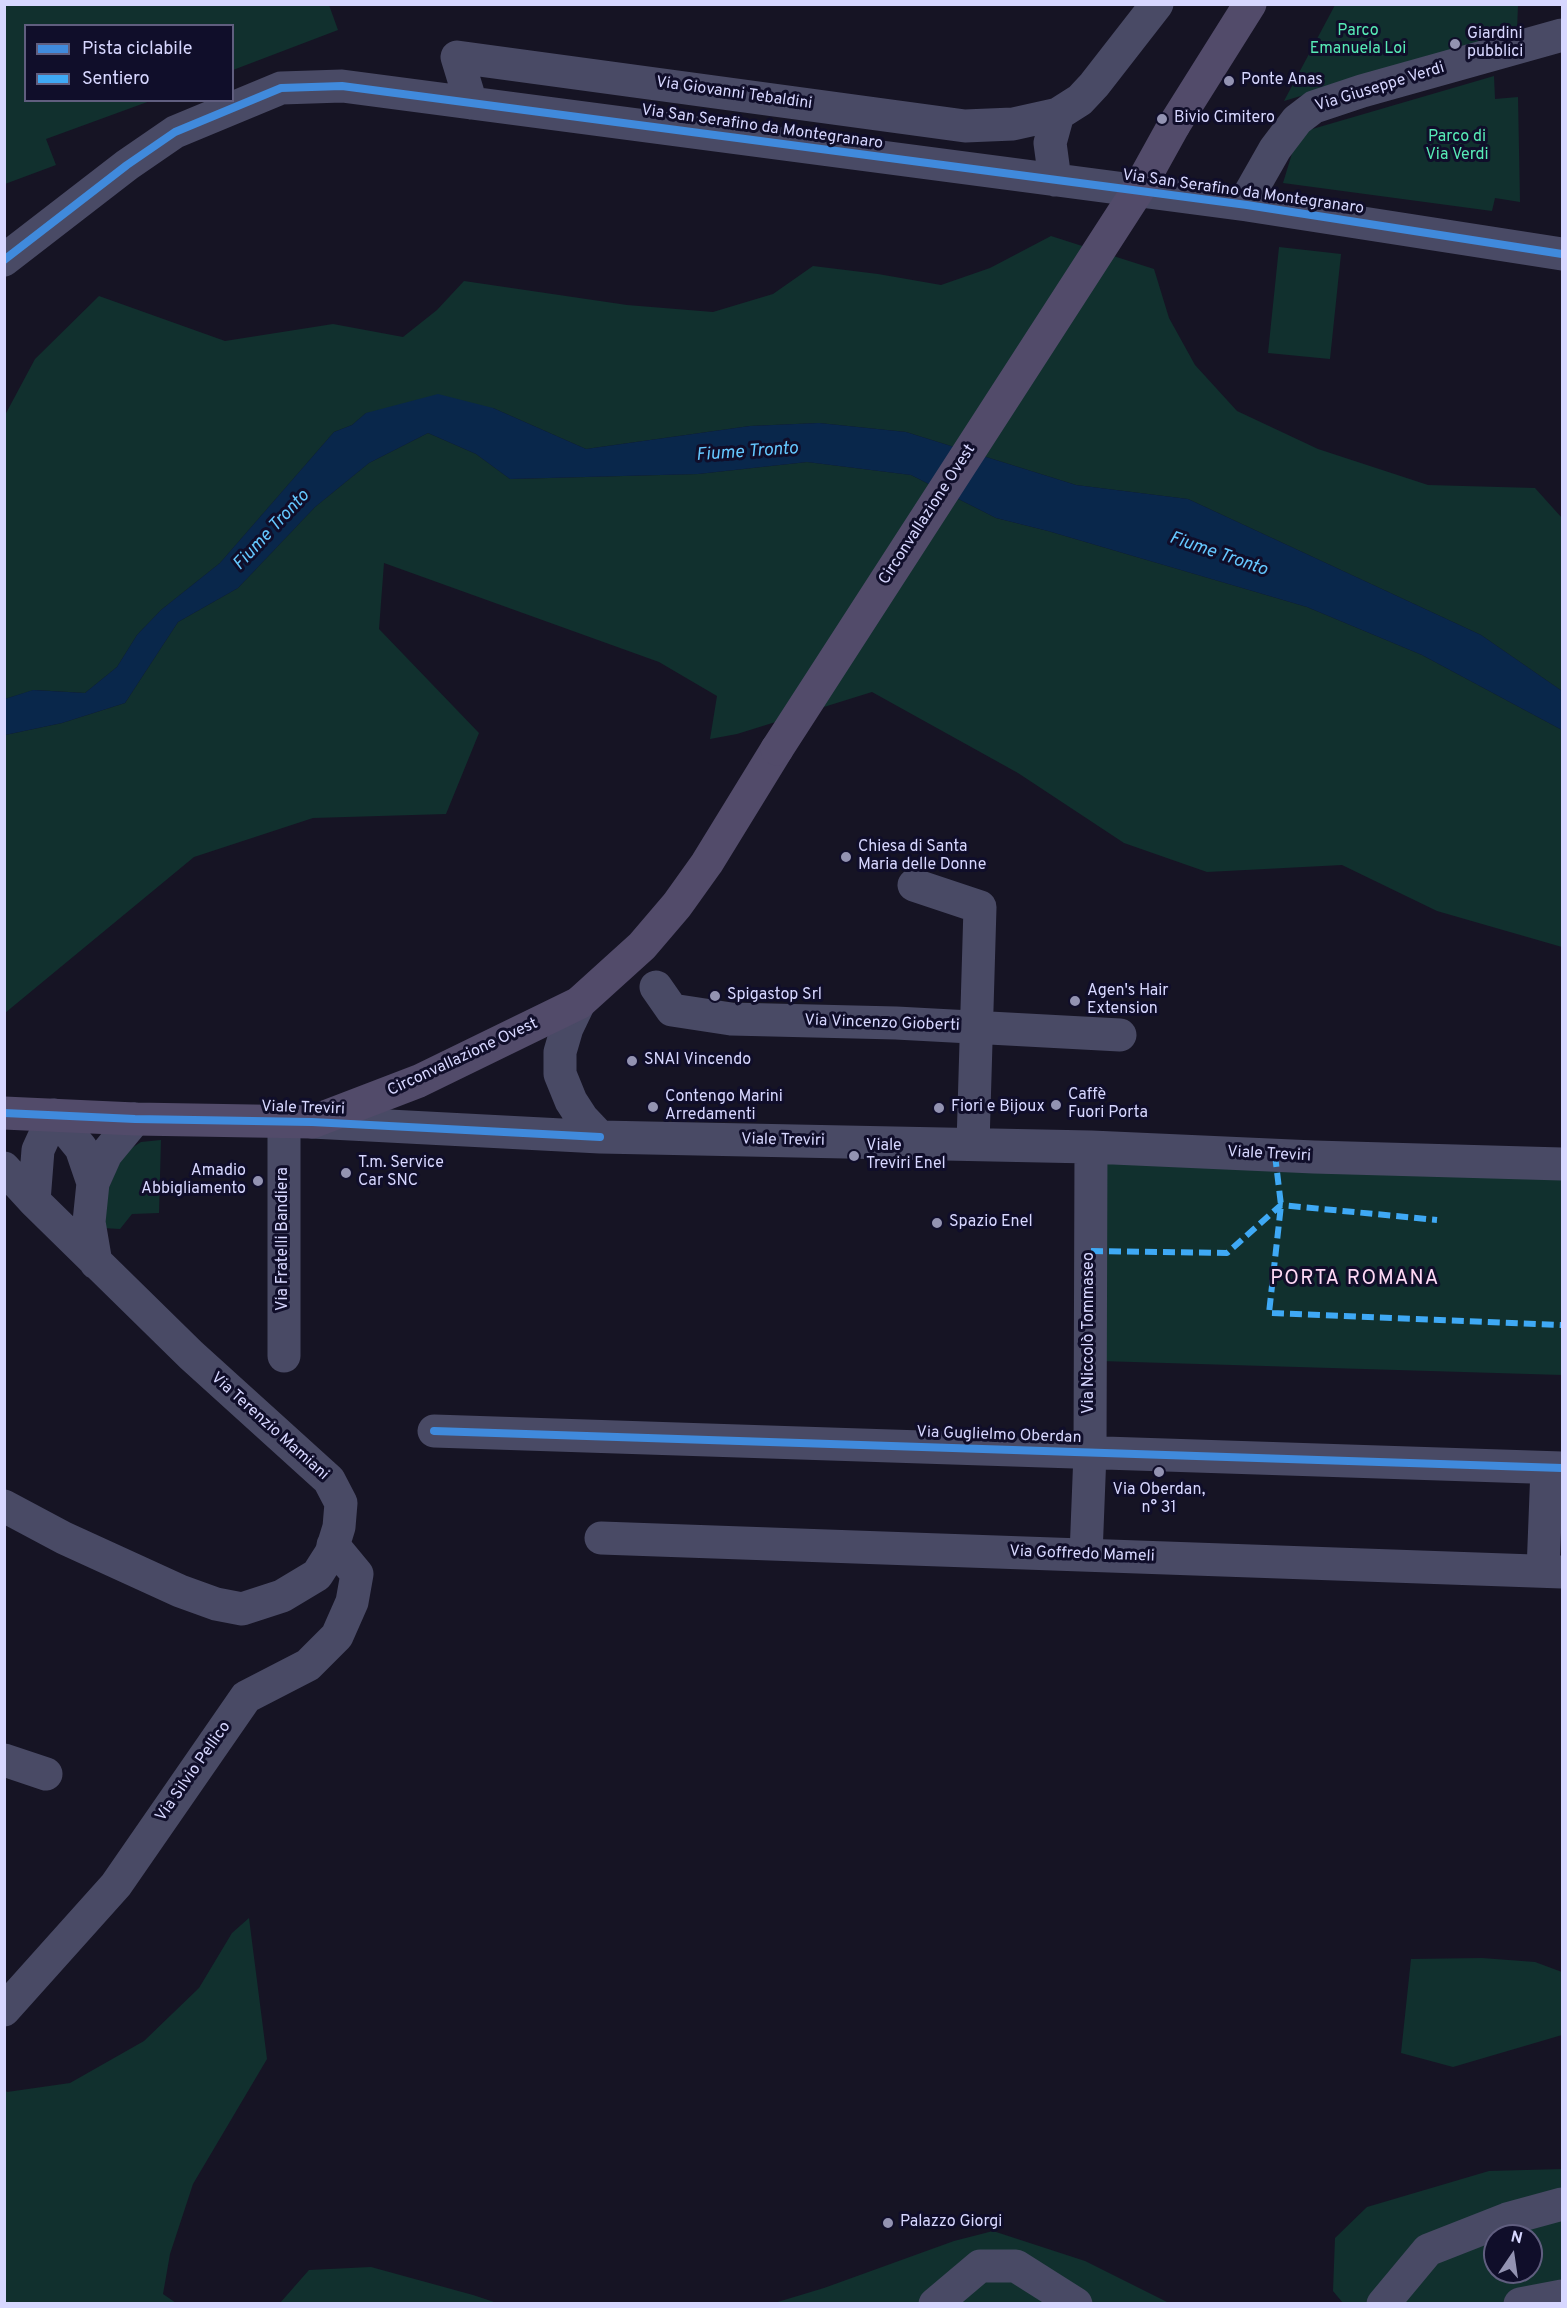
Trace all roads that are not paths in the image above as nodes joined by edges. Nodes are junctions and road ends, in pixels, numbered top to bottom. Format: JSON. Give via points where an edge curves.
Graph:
{"nodes":[{"id":1,"x":1157,"y":4,"type":"edge"},
{"id":2,"x":1250,"y":4,"type":"edge"},
{"id":3,"x":1563,"y":35,"type":"edge"},
{"id":4,"x":471,"y":103,"type":"junction"},
{"id":5,"x":1058,"y":114,"type":"junction"},
{"id":6,"x":1054,"y":180,"type":"junction"},
{"id":7,"x":1247,"y":205,"type":"junction"},
{"id":8,"x":1563,"y":254,"type":"edge"},
{"id":9,"x":4,"y":260,"type":"edge"},
{"id":10,"x":914,"y":885,"type":"dead end"},
{"id":11,"x":656,"y":987,"type":"dead end"},
{"id":12,"x":579,"y":1003,"type":"junction"},
{"id":13,"x":976,"y":1027,"type":"junction"},
{"id":14,"x":1120,"y":1035,"type":"dead end"},
{"id":15,"x":4,"y":1113,"type":"edge"},
{"id":16,"x":54,"y":1115,"type":"junction"},
{"id":17,"x":135,"y":1119,"type":"junction"},
{"id":18,"x":298,"y":1122,"type":"junction"},
{"id":19,"x":600,"y":1137,"type":"junction"},
{"id":20,"x":973,"y":1144,"type":"junction"},
{"id":21,"x":1091,"y":1147,"type":"junction"},
{"id":22,"x":1563,"y":1164,"type":"edge"},
{"id":23,"x":4,"y":1168,"type":"edge"},
{"id":24,"x":93,"y":1184,"type":"junction"},
{"id":25,"x":34,"y":1201,"type":"junction"},
{"id":26,"x":96,"y":1263,"type":"junction"},
{"id":27,"x":284,"y":1356,"type":"dead end"},
{"id":28,"x":434,"y":1431,"type":"dead end"},
{"id":29,"x":1090,"y":1453,"type":"junction"},
{"id":30,"x":1555,"y":1468,"type":"edge"},
{"id":31,"x":4,"y":1506,"type":"edge"},
{"id":32,"x":601,"y":1538,"type":"dead end"},
{"id":33,"x":333,"y":1545,"type":"junction"},
{"id":34,"x":1086,"y":1555,"type":"junction"},
{"id":35,"x":1553,"y":1572,"type":"edge"},
{"id":36,"x":4,"y":1760,"type":"edge"},
{"id":37,"x":46,"y":1774,"type":"dead end"},
{"id":38,"x":4,"y":2010,"type":"edge"},
{"id":39,"x":1563,"y":2205,"type":"edge"},
{"id":40,"x":1563,"y":2296,"type":"edge"},
{"id":41,"x":935,"y":2304,"type":"edge"},
{"id":42,"x":1076,"y":2304,"type":"edge"},
{"id":43,"x":1383,"y":2304,"type":"edge"},
{"id":44,"x":1520,"y":2304,"type":"edge"}],
"edges":[{"from":1,"to":5,"type":"street","name":"Via Giovanni Tebaldini","via":[[1094,86]]},
{"from":2,"to":12,"type":"main road","name":"Circonvallazione Ovest","bridge":true,"via":[[1138,190],[732,824],[677,905],[642,946]]},
{"from":3,"to":7,"type":"street","name":"Via Giuseppe Verdi","via":[[1314,106],[1297,120],[1275,149]]},
{"from":4,"to":5,"type":"street","name":"Via Giovanni Tebaldini","via":[[457,57],[965,126],[1013,124]]},
{"from":4,"to":6,"type":"street","name":"Via San Serafino da Montegranaro"},
{"from":4,"to":9,"type":"street","name":"Via San Serafino da Montegranaro","via":[[342,86],[282,88],[175,132]]},
{"from":5,"to":6,"type":"street","via":[[1050,143]]},
{"from":6,"to":7,"type":"street","name":"Via San Serafino da Montegranaro"},
{"from":7,"to":8,"type":"street","name":"Via San Serafino da Montegranaro"},
{"from":10,"to":13,"type":"street","via":[[980,907]]},
{"from":11,"to":13,"type":"street","name":"Via Vincenzo Gioberti","via":[[672,1010],[731,1019]]},
{"from":12,"to":18,"type":"main road","name":"Circonvallazione Ovest","via":[[419,1081]]},
{"from":12,"to":19,"type":"street","name":"Circonvallazione Ovest","via":[[560,1052],[560,1074],[571,1101]]},
{"from":13,"to":14,"type":"street","name":"Via Vincenzo Gioberti"},
{"from":13,"to":20,"type":"street"},
{"from":15,"to":16,"type":"main road","name":"Viale Treviri"},
{"from":16,"to":17,"type":"main road","name":"Viale Treviri"},
{"from":16,"to":24,"type":"street","via":[[81,1148]]},
{"from":16,"to":25,"type":"street","via":[[38,1150]]},
{"from":17,"to":18,"type":"main road","name":"Viale Treviri"},
{"from":17,"to":24,"type":"street","via":[[106,1154]]},
{"from":18,"to":19,"type":"street","name":"Viale Treviri"},
{"from":18,"to":27,"type":"street","name":"Via Fratelli Bandiera"},
{"from":19,"to":20,"type":"street","name":"Viale Treviri"},
{"from":20,"to":21,"type":"street","name":"Viale Treviri"},
{"from":21,"to":22,"type":"street","name":"Viale Treviri"},
{"from":21,"to":29,"type":"street","name":"Via Niccolò Tommaseo"},
{"from":23,"to":25,"type":"street","name":"Via Terenzio Mamiani"},
{"from":24,"to":26,"type":"street","via":[[89,1222]]},
{"from":25,"to":26,"type":"street","name":"Via Terenzio Mamiani"},
{"from":26,"to":33,"type":"street","name":"Via Terenzio Mamiani","via":[[191,1356],[329,1480],[341,1503]]},
{"from":28,"to":29,"type":"street","name":"Via Guglielmo Oberdan"},
{"from":29,"to":30,"type":"street","name":"Via Guglielmo Oberdan"},
{"from":29,"to":34,"type":"street","name":"Via Niccolò Tommaseo"},
{"from":30,"to":35,"type":"street"},
{"from":31,"to":33,"type":"street","name":"Via Terenzio Mamiani","via":[[180,1591],[242,1609],[282,1596],[317,1575]]},
{"from":32,"to":34,"type":"street","name":"Via Goffredo Mameli"},
{"from":33,"to":38,"type":"street","name":"Via Silvio Pellico","via":[[357,1574],[352,1602],[338,1636],[308,1665],[246,1697],[116,1885]]},
{"from":34,"to":35,"type":"street","name":"Via Goffredo Mameli"},
{"from":36,"to":37,"type":"street"},
{"from":39,"to":43,"type":"street","via":[[1507,2219],[1428,2250]]},
{"from":40,"to":44,"type":"street"},
{"from":41,"to":42,"type":"street","via":[[980,2266],[1016,2266]]}]}
